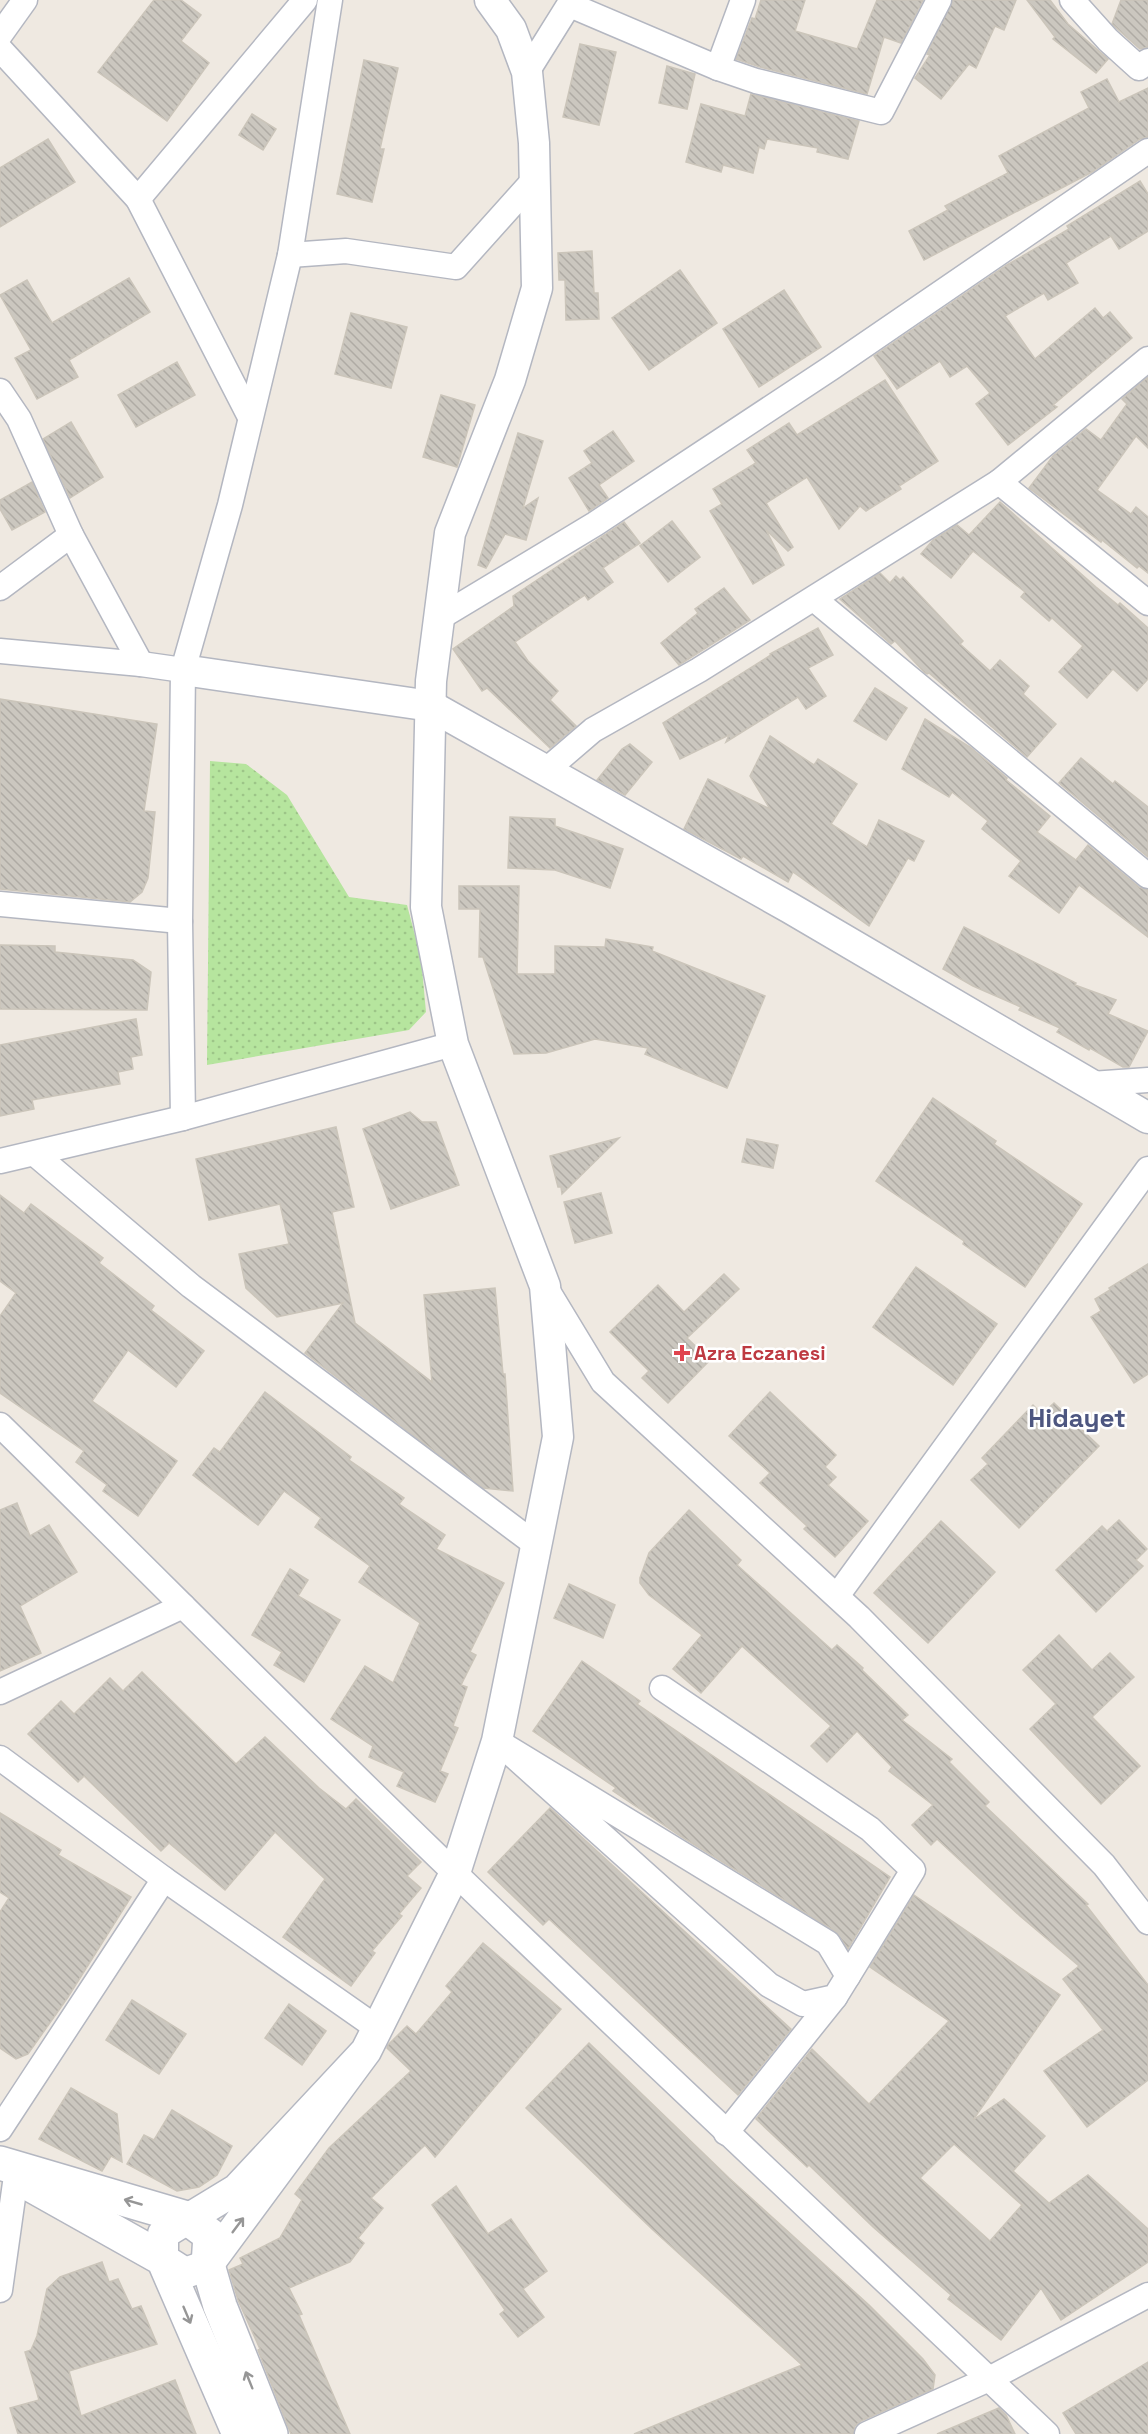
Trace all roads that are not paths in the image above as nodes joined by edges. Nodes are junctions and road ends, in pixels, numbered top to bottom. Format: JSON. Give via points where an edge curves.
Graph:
{"nodes":[{"id":1,"x":304,"y":0,"type":"edge"},
{"id":2,"x":330,"y":0,"type":"edge"},
{"id":3,"x":490,"y":0,"type":"edge"},
{"id":4,"x":743,"y":0,"type":"edge"},
{"id":5,"x":939,"y":0,"type":"edge"},
{"id":6,"x":1072,"y":0,"type":"edge"},
{"id":7,"x":571,"y":2,"type":"edge"},
{"id":8,"x":16,"y":3,"type":"edge"},
{"id":9,"x":0,"y":35,"type":"edge"},
{"id":10,"x":0,"y":50,"type":"edge"},
{"id":11,"x":1148,"y":61,"type":"edge"},
{"id":12,"x":718,"y":68,"type":"junction"},
{"id":13,"x":527,"y":72,"type":"junction"},
{"id":14,"x":1148,"y":151,"type":"edge"},
{"id":15,"x":534,"y":180,"type":"junction"},
{"id":16,"x":138,"y":199,"type":"junction"},
{"id":17,"x":290,"y":255,"type":"junction"},
{"id":18,"x":1148,"y":359,"type":"edge"},
{"id":19,"x":0,"y":391,"type":"edge"},
{"id":20,"x":250,"y":417,"type":"junction"},
{"id":21,"x":999,"y":482,"type":"junction"},
{"id":22,"x":71,"y":535,"type":"junction"},
{"id":23,"x":0,"y":588,"type":"edge"},
{"id":24,"x":814,"y":599,"type":"junction"},
{"id":25,"x":1148,"y":603,"type":"edge"},
{"id":26,"x":439,"y":618,"type":"junction"},
{"id":27,"x":0,"y":651,"type":"edge"},
{"id":28,"x":141,"y":664,"type":"junction"},
{"id":29,"x":183,"y":670,"type":"junction"},
{"id":30,"x":431,"y":706,"type":"junction"},
{"id":31,"x":544,"y":772,"type":"junction"},
{"id":32,"x":1148,"y":876,"type":"edge"},
{"id":33,"x":0,"y":904,"type":"edge"},
{"id":34,"x":180,"y":921,"type":"junction"},
{"id":35,"x":453,"y":1044,"type":"junction"},
{"id":36,"x":1148,"y":1080,"type":"edge"},
{"id":37,"x":1091,"y":1084,"type":"junction"},
{"id":38,"x":183,"y":1118,"type":"junction"},
{"id":39,"x":1148,"y":1118,"type":"edge"},
{"id":40,"x":35,"y":1154,"type":"junction"},
{"id":41,"x":0,"y":1161,"type":"edge"},
{"id":42,"x":1148,"y":1169,"type":"edge"},
{"id":43,"x":545,"y":1286,"type":"junction"},
{"id":44,"x":0,"y":1425,"type":"edge"},
{"id":45,"x":535,"y":1544,"type":"junction"},
{"id":46,"x":837,"y":1596,"type":"junction"},
{"id":47,"x":183,"y":1606,"type":"junction"},
{"id":48,"x":662,"y":1688,"type":"dead end"},
{"id":49,"x":0,"y":1692,"type":"edge"},
{"id":50,"x":497,"y":1741,"type":"junction"},
{"id":51,"x":0,"y":1758,"type":"edge"},
{"id":52,"x":455,"y":1873,"type":"junction"},
{"id":53,"x":164,"y":1879,"type":"junction"},
{"id":54,"x":1148,"y":1922,"type":"edge"},
{"id":55,"x":848,"y":1976,"type":"junction"},
{"id":56,"x":835,"y":1997,"type":"junction"},
{"id":57,"x":372,"y":2039,"type":"junction"},
{"id":58,"x":0,"y":2129,"type":"edge"},
{"id":59,"x":726,"y":2133,"type":"junction"},
{"id":60,"x":5,"y":2169,"type":"edge"},
{"id":61,"x":187,"y":2218,"type":"junction"},
{"id":62,"x":163,"y":2259,"type":"junction"},
{"id":63,"x":208,"y":2265,"type":"junction"},
{"id":64,"x":0,"y":2290,"type":"edge"},
{"id":65,"x":1148,"y":2295,"type":"edge"},
{"id":66,"x":989,"y":2379,"type":"junction"},
{"id":67,"x":238,"y":2434,"type":"edge"},
{"id":68,"x":271,"y":2434,"type":"edge"},
{"id":69,"x":867,"y":2434,"type":"edge"},
{"id":70,"x":1047,"y":2434,"type":"edge"}],
"edges":[{"from":1,"to":16,"type":"street"},
{"from":2,"to":17,"type":"street"},
{"from":3,"to":13,"type":"street","via":[[511,29]]},
{"from":4,"to":12,"type":"street"},
{"from":5,"to":12,"type":"street","via":[[881,112]]},
{"from":6,"to":11,"type":"street","via":[[1139,68]]},
{"from":7,"to":12,"type":"street"},
{"from":7,"to":13,"type":"street"},
{"from":8,"to":9,"type":"street"},
{"from":10,"to":16,"type":"street"},
{"from":13,"to":15,"type":"street"},
{"from":14,"to":26,"type":"street","via":[[595,524]]},
{"from":15,"to":17,"type":"street","via":[[456,267],[346,251]]},
{"from":15,"to":26,"type":"street","via":[[537,288],[510,380],[450,533]]},
{"from":16,"to":20,"type":"street"},
{"from":17,"to":20,"type":"street"},
{"from":18,"to":21,"type":"street"},
{"from":19,"to":22,"type":"street","via":[[20,419]]},
{"from":20,"to":29,"type":"street","via":[[230,505]]},
{"from":21,"to":24,"type":"street"},
{"from":21,"to":25,"type":"street"},
{"from":22,"to":23,"type":"street"},
{"from":22,"to":28,"type":"street"},
{"from":24,"to":31,"type":"street","via":[[593,730]]},
{"from":24,"to":32,"type":"street"},
{"from":26,"to":30,"type":"street"},
{"from":27,"to":28,"type":"street"},
{"from":28,"to":29,"type":"street"},
{"from":29,"to":30,"type":"street"},
{"from":29,"to":34,"type":"street"},
{"from":30,"to":31,"type":"street"},
{"from":30,"to":35,"type":"street","via":[[426,907]]},
{"from":31,"to":37,"type":"street","via":[[790,908]]},
{"from":33,"to":34,"type":"street"},
{"from":34,"to":38,"type":"street"},
{"from":35,"to":38,"type":"street"},
{"from":35,"to":43,"type":"street"},
{"from":36,"to":37,"type":"street"},
{"from":37,"to":39,"type":"street"},
{"from":38,"to":40,"type":"street"},
{"from":40,"to":41,"type":"street"},
{"from":40,"to":45,"type":"street","via":[[191,1286]]},
{"from":42,"to":46,"type":"street"},
{"from":43,"to":45,"type":"street","via":[[558,1437]]},
{"from":43,"to":46,"type":"street","via":[[603,1382]]},
{"from":44,"to":47,"type":"street"},
{"from":45,"to":50,"type":"street"},
{"from":46,"to":54,"type":"street","via":[[1104,1865]]},
{"from":47,"to":49,"type":"street"},
{"from":47,"to":52,"type":"street"},
{"from":48,"to":55,"type":"street","via":[[870,1829],[913,1870]]},
{"from":50,"to":52,"type":"street"},
{"from":50,"to":55,"type":"street","via":[[828,1943]]},
{"from":50,"to":56,"type":"street","via":[[769,1985],[803,2004]]},
{"from":51,"to":53,"type":"street"},
{"from":52,"to":57,"type":"street"},
{"from":52,"to":59,"type":"street"},
{"from":53,"to":57,"type":"street"},
{"from":53,"to":58,"type":"street"},
{"from":55,"to":56,"type":"street"},
{"from":56,"to":59,"type":"street"},
{"from":57,"to":61,"type":"street","via":[[237,2189]]},
{"from":63,"to":57,"type":"street","one_way":true},
{"from":59,"to":66,"type":"street"},
{"from":61,"to":60,"type":"main road","one_way":true},
{"from":60,"to":62,"type":"main road"},
{"from":60,"to":64,"type":"street"},
{"from":61,"to":62,"type":"street","via":[[163,2235]]},
{"from":61,"to":63,"type":"main road","via":[[210,2235]]},
{"from":62,"to":63,"type":"street","via":[[185,2272]]},
{"from":62,"to":67,"type":"main road","one_way":true},
{"from":68,"to":63,"type":"main road","one_way":true,"via":[[220,2306]]},
{"from":65,"to":66,"type":"street"},
{"from":66,"to":69,"type":"street"},
{"from":66,"to":70,"type":"street"}]}
